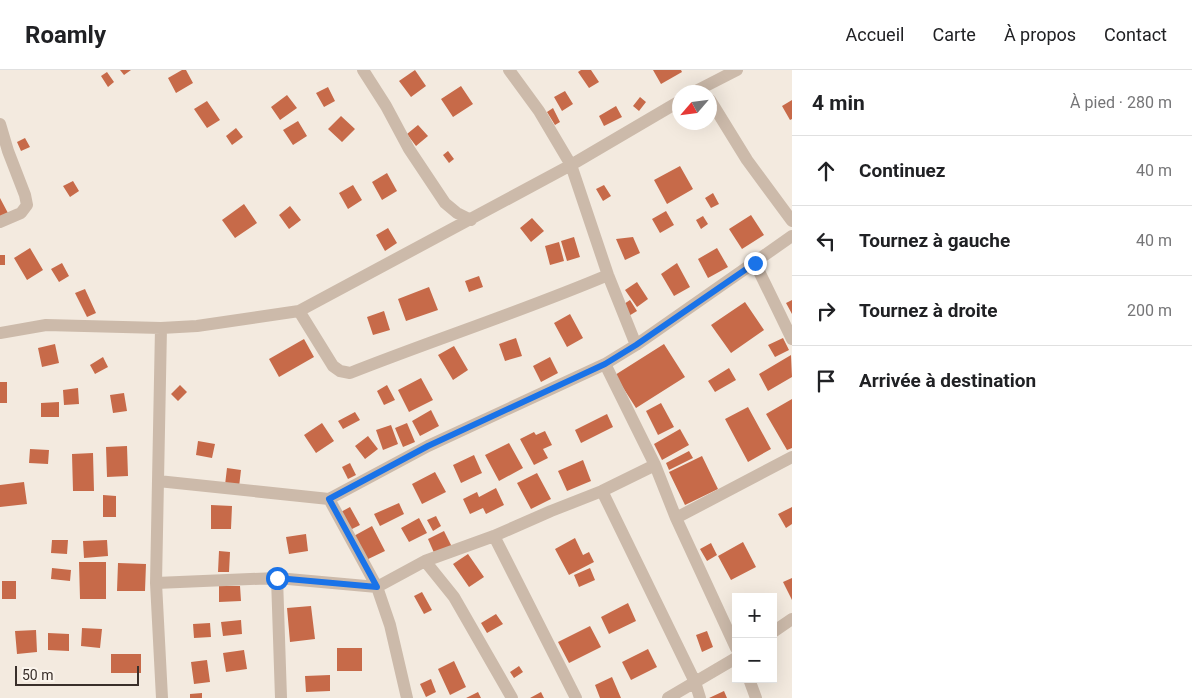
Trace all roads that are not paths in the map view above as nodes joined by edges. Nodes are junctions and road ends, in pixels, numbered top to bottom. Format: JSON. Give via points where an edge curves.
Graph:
{"nodes":[{"id":1,"x":363,"y":70,"type":"edge"},
{"id":2,"x":509,"y":70,"type":"edge"},
{"id":3,"x":737,"y":70,"type":"edge"},
{"id":4,"x":711,"y":85,"type":"edge"},
{"id":5,"x":672,"y":106,"type":"edge"},
{"id":6,"x":717,"y":111,"type":"edge"},
{"id":7,"x":0,"y":124,"type":"edge"},
{"id":8,"x":571,"y":165,"type":"junction"},
{"id":9,"x":471,"y":220,"type":"junction"},
{"id":10,"x":792,"y":221,"type":"edge"},
{"id":11,"x":0,"y":222,"type":"edge"},
{"id":12,"x":792,"y":236,"type":"edge"},
{"id":13,"x":755,"y":263,"type":"junction"},
{"id":14,"x":608,"y":275,"type":"junction"},
{"id":15,"x":299,"y":311,"type":"junction"},
{"id":16,"x":161,"y":328,"type":"junction"},
{"id":17,"x":0,"y":333,"type":"edge"},
{"id":18,"x":792,"y":339,"type":"edge"},
{"id":19,"x":636,"y":345,"type":"junction"},
{"id":20,"x":605,"y":364,"type":"junction"},
{"id":21,"x":792,"y":457,"type":"edge"},
{"id":22,"x":656,"y":466,"type":"junction"},
{"id":23,"x":158,"y":480,"type":"junction"},
{"id":24,"x":602,"y":491,"type":"junction"},
{"id":25,"x":329,"y":499,"type":"junction"},
{"id":26,"x":676,"y":518,"type":"junction"},
{"id":27,"x":494,"y":536,"type":"junction"},
{"id":28,"x":425,"y":561,"type":"junction"},
{"id":29,"x":277,"y":578,"type":"junction"},
{"id":30,"x":156,"y":584,"type":"junction"},
{"id":31,"x":377,"y":587,"type":"junction"},
{"id":32,"x":792,"y":619,"type":"edge"},
{"id":33,"x":777,"y":629,"type":"edge"},
{"id":34,"x":732,"y":639,"type":"edge"},
{"id":35,"x":732,"y":660,"type":"edge"},
{"id":36,"x":695,"y":682,"type":"junction"},
{"id":37,"x":750,"y":683,"type":"edge"},
{"id":38,"x":162,"y":698,"type":"edge"},
{"id":39,"x":281,"y":698,"type":"edge"},
{"id":40,"x":407,"y":698,"type":"edge"},
{"id":41,"x":512,"y":698,"type":"edge"},
{"id":42,"x":576,"y":698,"type":"edge"},
{"id":43,"x":668,"y":698,"type":"edge"},
{"id":44,"x":700,"y":698,"type":"edge"},
{"id":45,"x":756,"y":698,"type":"edge"}],
"edges":[{"from":1,"to":9,"type":"street","via":[[445,203]]},
{"from":2,"to":8,"type":"street","via":[[539,110]]},
{"from":3,"to":4,"type":"street"},
{"from":5,"to":8,"type":"street"},
{"from":6,"to":10,"type":"street"},
{"from":7,"to":11,"type":"street","via":[[27,205],[21,213]]},
{"from":8,"to":9,"type":"street"},
{"from":8,"to":14,"type":"street"},
{"from":9,"to":15,"type":"street"},
{"from":12,"to":13,"type":"street"},
{"from":13,"to":18,"type":"street"},
{"from":13,"to":19,"type":"street"},
{"from":14,"to":15,"type":"street","via":[[552,299],[350,373],[333,366]]},
{"from":14,"to":19,"type":"street"},
{"from":15,"to":16,"type":"street"},
{"from":16,"to":17,"type":"street","via":[[46,325]]},
{"from":16,"to":23,"type":"street"},
{"from":19,"to":20,"type":"street"},
{"from":20,"to":22,"type":"street"},
{"from":20,"to":25,"type":"street","via":[[428,446]]},
{"from":21,"to":26,"type":"street"},
{"from":22,"to":24,"type":"street"},
{"from":22,"to":26,"type":"street"},
{"from":23,"to":25,"type":"street"},
{"from":23,"to":30,"type":"street"},
{"from":24,"to":27,"type":"street"},
{"from":24,"to":36,"type":"street"},
{"from":25,"to":31,"type":"street"},
{"from":26,"to":34,"type":"street"},
{"from":27,"to":28,"type":"street"},
{"from":27,"to":42,"type":"street"},
{"from":28,"to":31,"type":"street"},
{"from":28,"to":41,"type":"street","via":[[454,597]]},
{"from":29,"to":30,"type":"street"},
{"from":29,"to":31,"type":"street"},
{"from":29,"to":39,"type":"street"},
{"from":30,"to":38,"type":"street"},
{"from":31,"to":40,"type":"street","via":[[390,625]]},
{"from":32,"to":33,"type":"street"},
{"from":35,"to":36,"type":"street"},
{"from":36,"to":43,"type":"street"},
{"from":36,"to":44,"type":"street"},
{"from":37,"to":45,"type":"street"}]}
